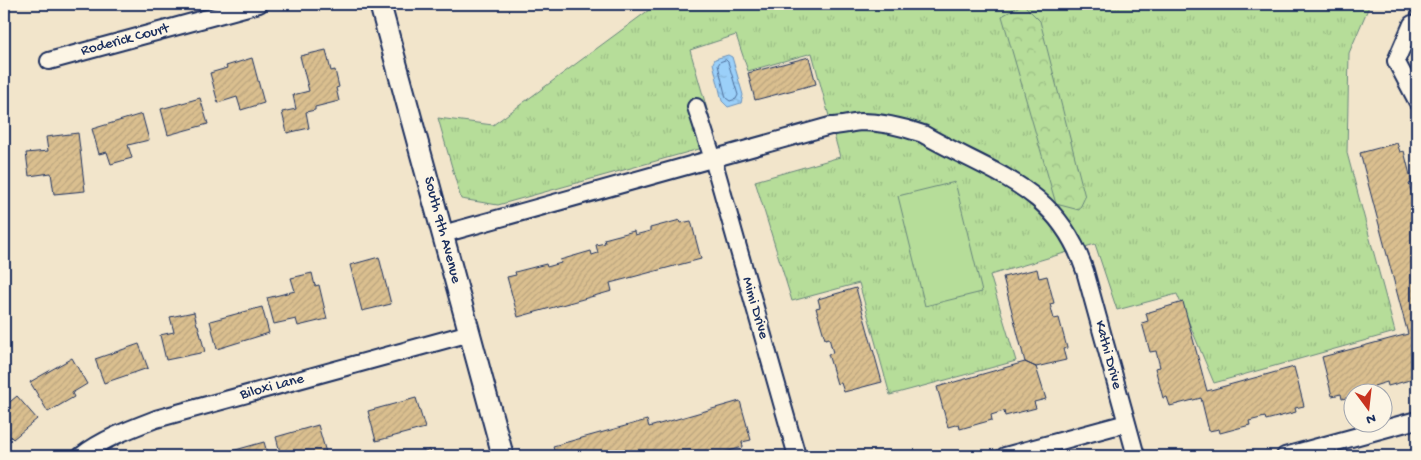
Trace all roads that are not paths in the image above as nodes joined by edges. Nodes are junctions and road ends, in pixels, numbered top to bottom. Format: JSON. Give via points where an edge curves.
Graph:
{"nodes":[{"id":1,"x":259,"y":4,"type":"edge"},
{"id":2,"x":380,"y":4,"type":"edge"},
{"id":3,"x":1412,"y":24,"type":"dead end"},
{"id":4,"x":49,"y":61,"type":"dead end"},
{"id":5,"x":1417,"y":101,"type":"edge"},
{"id":6,"x":696,"y":107,"type":"dead end"},
{"id":7,"x":713,"y":159,"type":"junction"},
{"id":8,"x":443,"y":234,"type":"junction"},
{"id":9,"x":470,"y":333,"type":"junction"},
{"id":10,"x":1417,"y":420,"type":"edge"},
{"id":11,"x":1127,"y":423,"type":"junction"},
{"id":12,"x":81,"y":456,"type":"edge"},
{"id":13,"x":503,"y":456,"type":"edge"},
{"id":14,"x":797,"y":456,"type":"edge"},
{"id":15,"x":1005,"y":456,"type":"edge"},
{"id":16,"x":1136,"y":456,"type":"edge"},
{"id":17,"x":1285,"y":456,"type":"edge"}],
"edges":[{"from":1,"to":4,"type":"street","name":"Roderick Court"},
{"from":2,"to":8,"type":"street","name":"South 9th Avenue"},
{"from":3,"to":5,"type":"street","via":[[1396,61]]},
{"from":6,"to":7,"type":"street","name":"Mimi Drive"},
{"from":7,"to":8,"type":"street"},
{"from":7,"to":11,"type":"street","name":"Kathi Drive","via":[[830,126],[863,122],[888,124],[923,134],[1014,181],[1045,205],[1072,240],[1085,271]]},
{"from":7,"to":14,"type":"street","name":"Mimi Drive"},
{"from":8,"to":9,"type":"street","name":"South 9th Avenue"},
{"from":9,"to":12,"type":"street","name":"Biloxi Lane","via":[[156,419],[121,432]]},
{"from":9,"to":13,"type":"street","name":"South 9th Avenue"},
{"from":10,"to":17,"type":"street"},
{"from":11,"to":15,"type":"street"},
{"from":11,"to":16,"type":"street","name":"Kathi Drive"}]}
